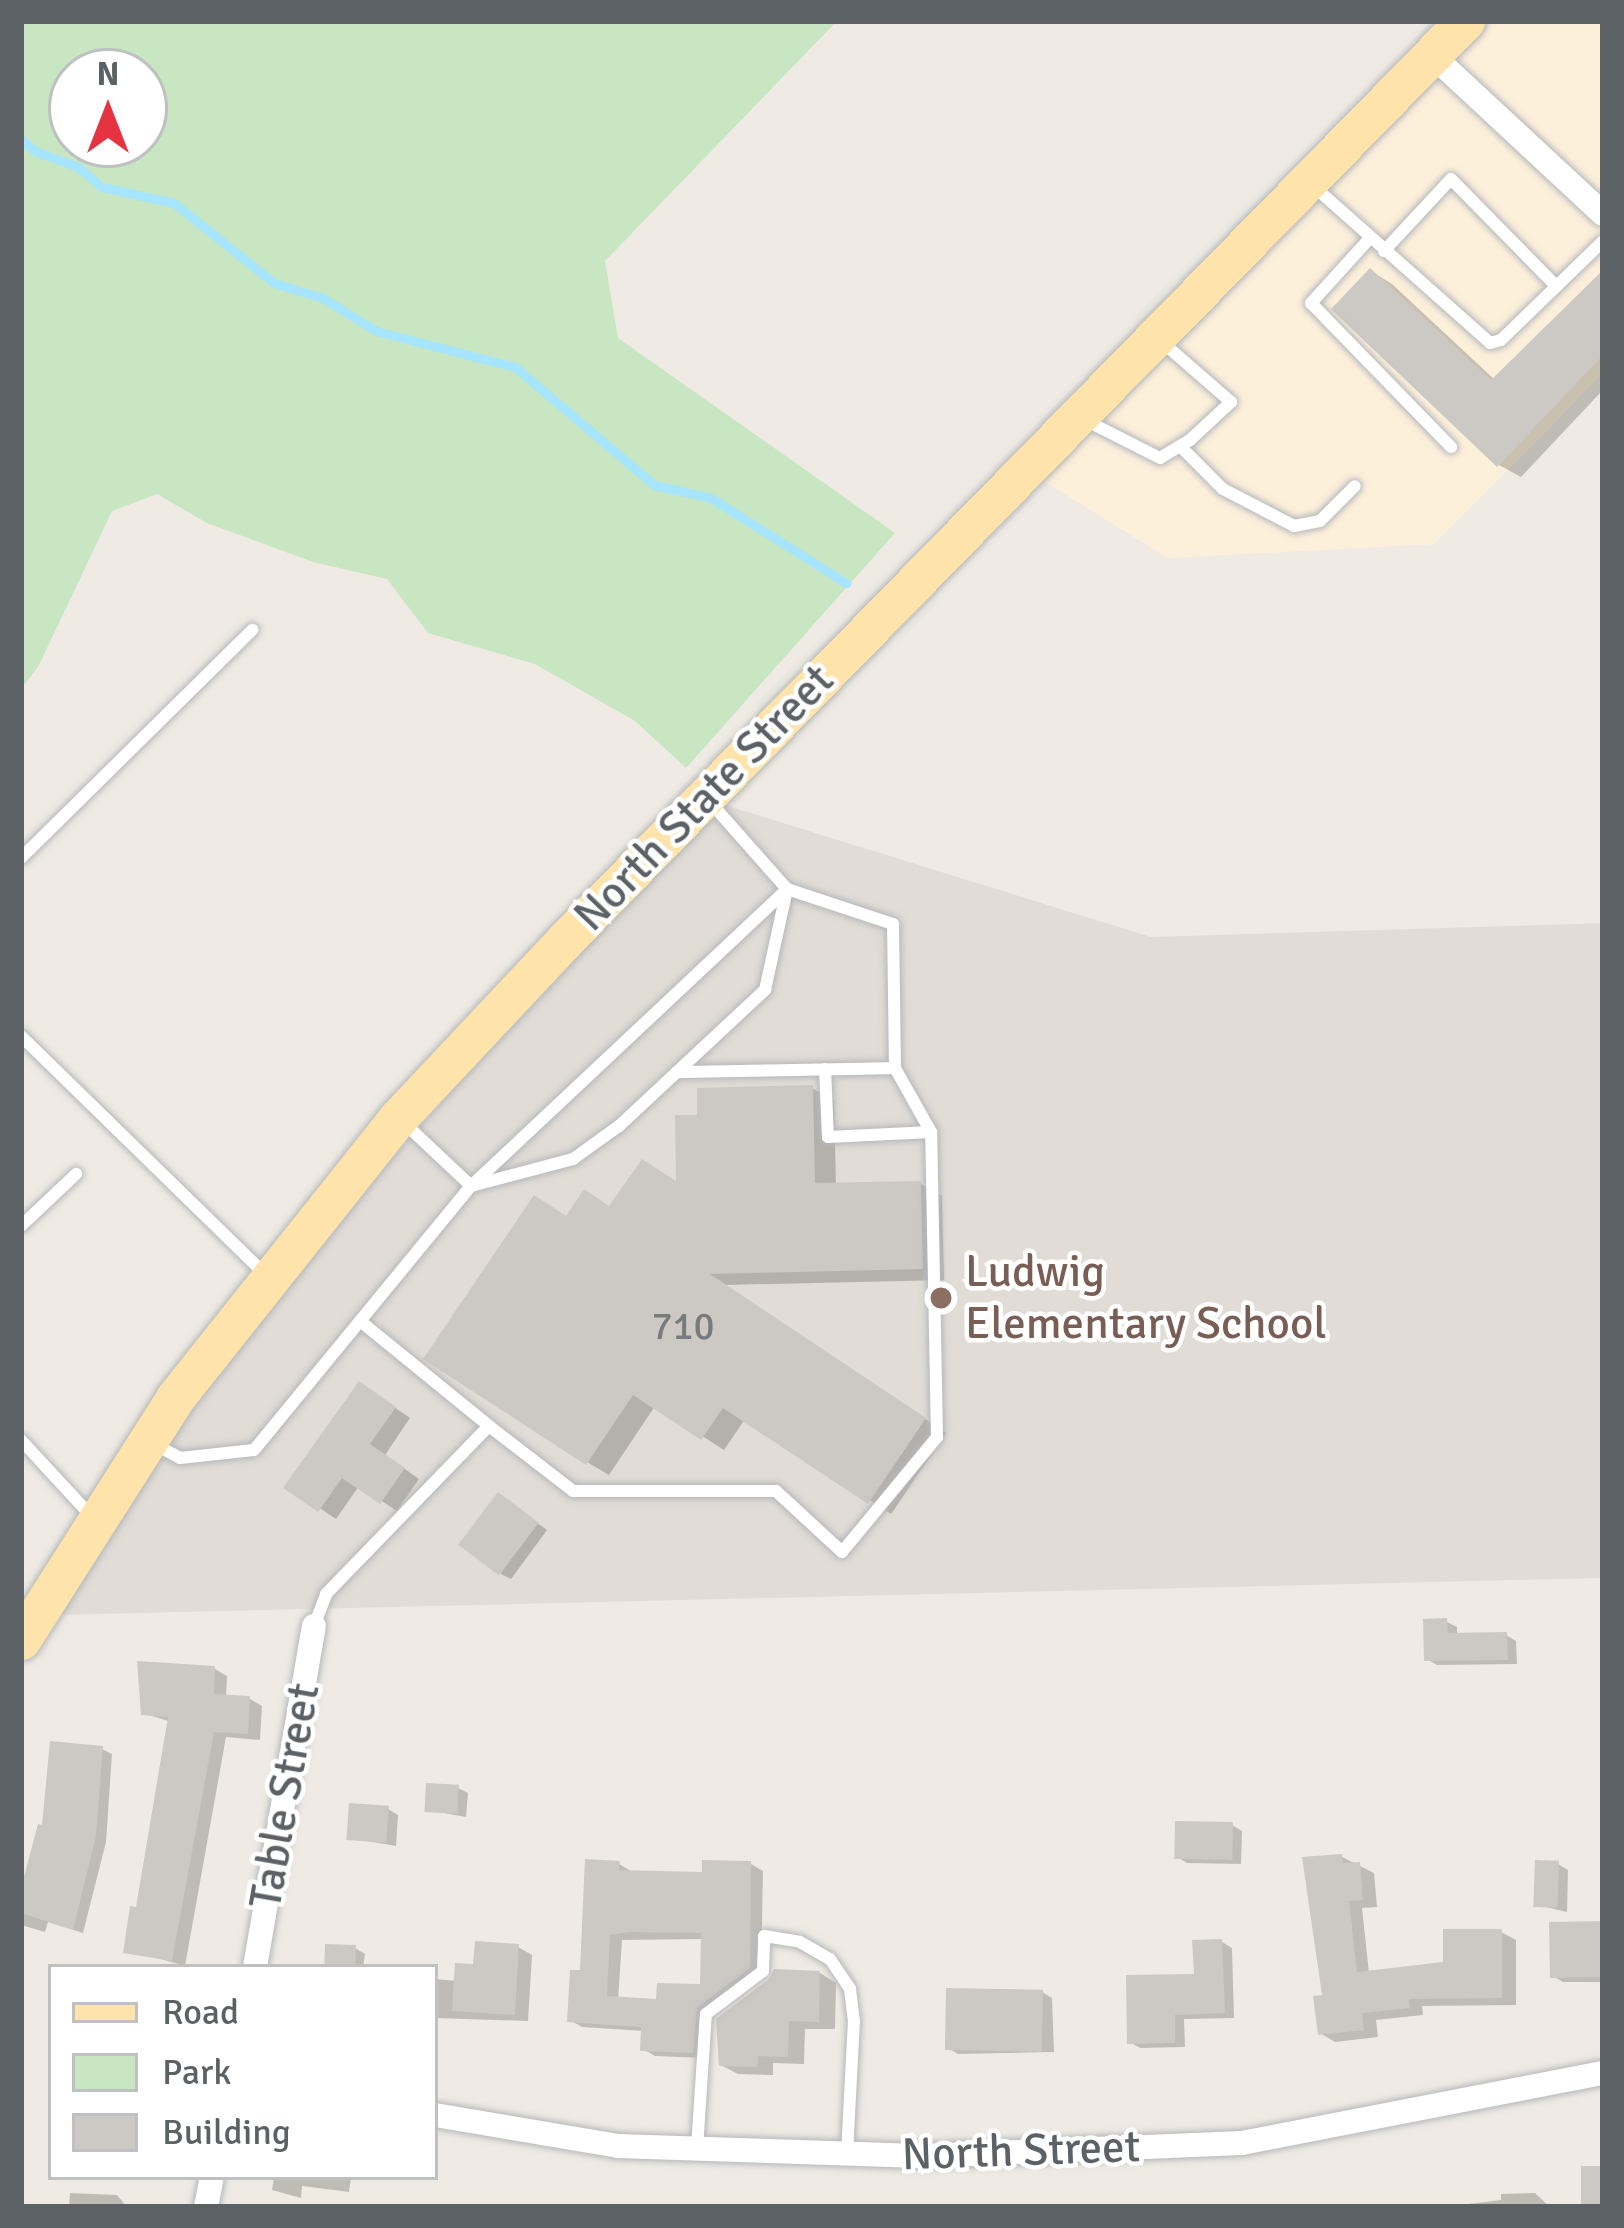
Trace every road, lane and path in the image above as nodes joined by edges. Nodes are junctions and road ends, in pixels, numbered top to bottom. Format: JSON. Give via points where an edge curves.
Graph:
{"nodes":[{"id":1,"x":1465,"y":21,"type":"edge"},
{"id":2,"x":1432,"y":55,"type":"junction"},
{"id":3,"x":1309,"y":182,"type":"junction"},
{"id":4,"x":1603,"y":214,"type":"edge"},
{"id":5,"x":1370,"y":238,"type":"junction"},
{"id":6,"x":1603,"y":241,"type":"edge"},
{"id":7,"x":1384,"y":251,"type":"junction"},
{"id":8,"x":1556,"y":286,"type":"junction"},
{"id":9,"x":1156,"y":337,"type":"junction"},
{"id":10,"x":1078,"y":416,"type":"junction"},
{"id":11,"x":1180,"y":446,"type":"junction"},
{"id":12,"x":1451,"y":447,"type":"dead end"},
{"id":13,"x":1355,"y":486,"type":"dead end"},
{"id":14,"x":252,"y":630,"type":"dead end"},
{"id":15,"x":705,"y":796,"type":"junction"},
{"id":16,"x":21,"y":858,"type":"edge"},
{"id":17,"x":787,"y":889,"type":"junction"},
{"id":18,"x":21,"y":1036,"type":"edge"},
{"id":19,"x":895,"y":1067,"type":"junction"},
{"id":20,"x":825,"y":1069,"type":"junction"},
{"id":21,"x":677,"y":1072,"type":"junction"},
{"id":22,"x":398,"y":1118,"type":"junction"},
{"id":23,"x":932,"y":1132,"type":"junction"},
{"id":24,"x":76,"y":1174,"type":"dead end"},
{"id":25,"x":471,"y":1186,"type":"junction"},
{"id":26,"x":21,"y":1226,"type":"edge"},
{"id":27,"x":267,"y":1276,"type":"junction"},
{"id":28,"x":360,"y":1321,"type":"junction"},
{"id":29,"x":489,"y":1426,"type":"junction"},
{"id":30,"x":21,"y":1440,"type":"edge"},
{"id":31,"x":148,"y":1440,"type":"junction"},
{"id":32,"x":94,"y":1519,"type":"junction"},
{"id":33,"x":314,"y":1626,"type":"joint"},
{"id":34,"x":21,"y":1640,"type":"edge"},
{"id":35,"x":256,"y":1964,"type":"edge"},
{"id":36,"x":1603,"y":2073,"type":"edge"},
{"id":37,"x":438,"y":2116,"type":"edge"},
{"id":38,"x":697,"y":2149,"type":"junction"},
{"id":39,"x":847,"y":2153,"type":"junction"}],
"edges":[{"from":1,"to":2,"type":"main road","name":"North State Street"},
{"from":2,"to":3,"type":"main road","name":"North State Street"},
{"from":2,"to":4,"type":"street"},
{"from":3,"to":5,"type":"lane"},
{"from":3,"to":9,"type":"main road","name":"North State Street"},
{"from":5,"to":7,"type":"lane"},
{"from":5,"to":12,"type":"lane","via":[[1311,303]]},
{"from":6,"to":8,"type":"lane"},
{"from":7,"to":8,"type":"lane","via":[[1490,343]]},
{"from":7,"to":8,"type":"lane","via":[[1450,179]]},
{"from":9,"to":10,"type":"main road","name":"North State Street"},
{"from":9,"to":11,"type":"lane","via":[[1231,402]]},
{"from":10,"to":11,"type":"lane","via":[[1160,458]]},
{"from":10,"to":15,"type":"main road","name":"North State Street"},
{"from":11,"to":13,"type":"lane","via":[[1223,489],[1294,526],[1320,521]]},
{"from":14,"to":16,"type":"lane"},
{"from":15,"to":17,"type":"lane"},
{"from":15,"to":22,"type":"main road","name":"North State Street"},
{"from":17,"to":19,"type":"lane","via":[[893,925]]},
{"from":17,"to":21,"type":"lane","via":[[765,990]]},
{"from":17,"to":25,"type":"lane"},
{"from":18,"to":27,"type":"lane"},
{"from":19,"to":20,"type":"lane"},
{"from":19,"to":23,"type":"lane"},
{"from":20,"to":21,"type":"lane"},
{"from":20,"to":23,"type":"lane","via":[[828,1137]]},
{"from":21,"to":25,"type":"lane","via":[[573,1159]]},
{"from":22,"to":25,"type":"lane"},
{"from":22,"to":27,"type":"main road","name":"North State Street"},
{"from":23,"to":29,"type":"lane","via":[[937,1437],[842,1552],[776,1491],[573,1491]]},
{"from":24,"to":26,"type":"lane"},
{"from":25,"to":28,"type":"lane"},
{"from":27,"to":31,"type":"main road","name":"North State Street"},
{"from":28,"to":29,"type":"lane"},
{"from":28,"to":31,"type":"lane","via":[[254,1450],[180,1458]]},
{"from":29,"to":33,"type":"lane","via":[[326,1594]]},
{"from":30,"to":32,"type":"lane"},
{"from":31,"to":32,"type":"main road","name":"North State Street"},
{"from":32,"to":34,"type":"main road","name":"North State Street"},
{"from":33,"to":35,"type":"street","name":"Table Street"},
{"from":36,"to":39,"type":"street","name":"North Street","via":[[1242,2144]]},
{"from":37,"to":38,"type":"street","name":"North Street","via":[[618,2146]]},
{"from":38,"to":39,"type":"street","name":"North Street"},
{"from":38,"to":39,"type":"lane","via":[[706,2014],[763,1972],[764,1936],[800,1942],[830,1959],[850,1989]]}]}
